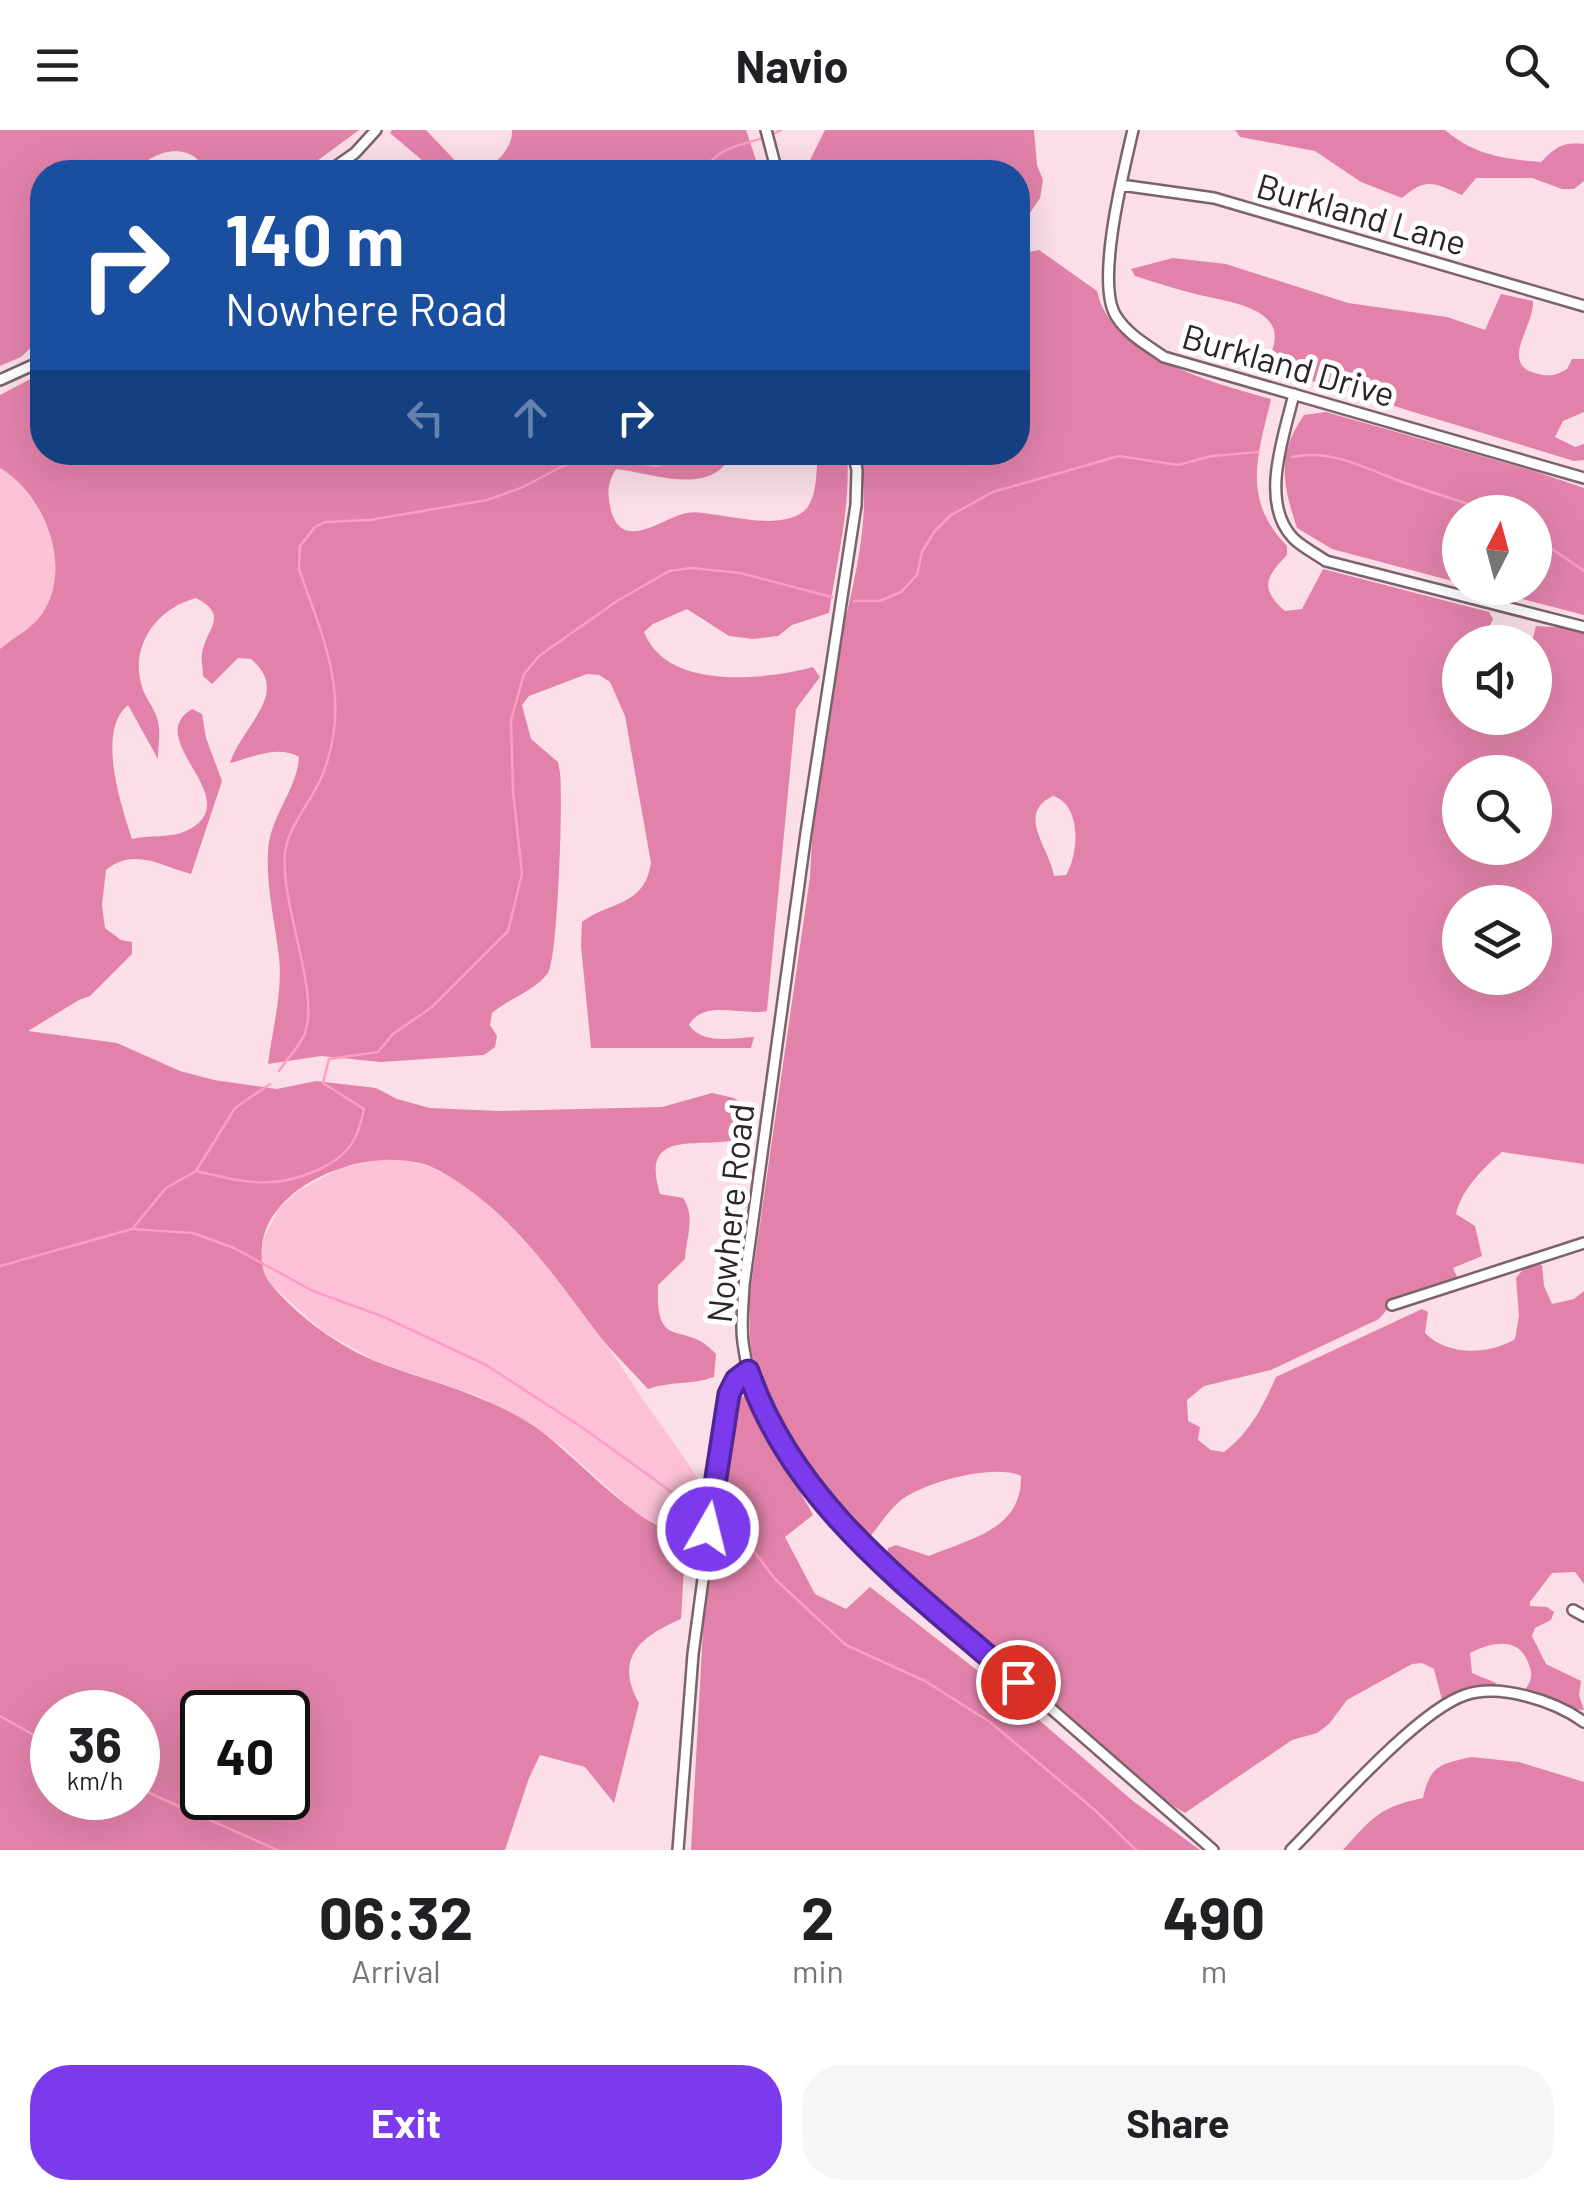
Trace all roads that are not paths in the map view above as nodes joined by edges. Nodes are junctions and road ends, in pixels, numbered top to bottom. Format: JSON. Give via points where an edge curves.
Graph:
{"nodes":[{"id":1,"x":376,"y":130,"type":"edge"},
{"id":2,"x":766,"y":130,"type":"edge"},
{"id":3,"x":1132,"y":130,"type":"edge"},
{"id":4,"x":346,"y":160,"type":"edge"},
{"id":5,"x":773,"y":160,"type":"edge"},
{"id":6,"x":1121,"y":185,"type":"junction"},
{"id":7,"x":1584,"y":306,"type":"edge"},
{"id":8,"x":30,"y":366,"type":"edge"},
{"id":9,"x":0,"y":380,"type":"edge"},
{"id":10,"x":1294,"y":394,"type":"junction"},
{"id":11,"x":856,"y":465,"type":"edge"},
{"id":12,"x":1584,"y":478,"type":"edge"},
{"id":13,"x":1584,"y":628,"type":"edge"},
{"id":14,"x":1584,"y":1243,"type":"edge"},
{"id":15,"x":1392,"y":1305,"type":"dead end"},
{"id":16,"x":748,"y":1371,"type":"junction"},
{"id":17,"x":1573,"y":1610,"type":"dead end"},
{"id":18,"x":1584,"y":1616,"type":"edge"},
{"id":19,"x":1584,"y":1722,"type":"edge"},
{"id":20,"x":678,"y":1850,"type":"edge"},
{"id":21,"x":1213,"y":1850,"type":"edge"},
{"id":22,"x":1290,"y":1850,"type":"edge"}],
"edges":[{"from":1,"to":4,"type":"street"},
{"from":2,"to":5,"type":"street"},
{"from":3,"to":6,"type":"street","name":"Burkland Drive"},
{"from":6,"to":7,"type":"street","name":"Burkland Lane","via":[[1214,198]]},
{"from":6,"to":10,"type":"street","name":"Burkland Drive","via":[[1107,275],[1114,314],[1164,357]]},
{"from":8,"to":9,"type":"street"},
{"from":10,"to":12,"type":"street","name":"Burkland Drive"},
{"from":10,"to":13,"type":"street","via":[[1276,468],[1276,502],[1292,537],[1326,561]]},
{"from":11,"to":16,"type":"street","name":"Nowhere Road","via":[[854,520],[744,1286]]},
{"from":14,"to":15,"type":"street"},
{"from":16,"to":20,"type":"street","via":[[732,1386],[722,1429]]},
{"from":16,"to":21,"type":"street","name":"Nowhere Road","via":[[793,1464],[843,1527]]},
{"from":17,"to":18,"type":"street"},
{"from":19,"to":22,"type":"street","via":[[1510,1694],[1466,1694],[1418,1724]]}]}
